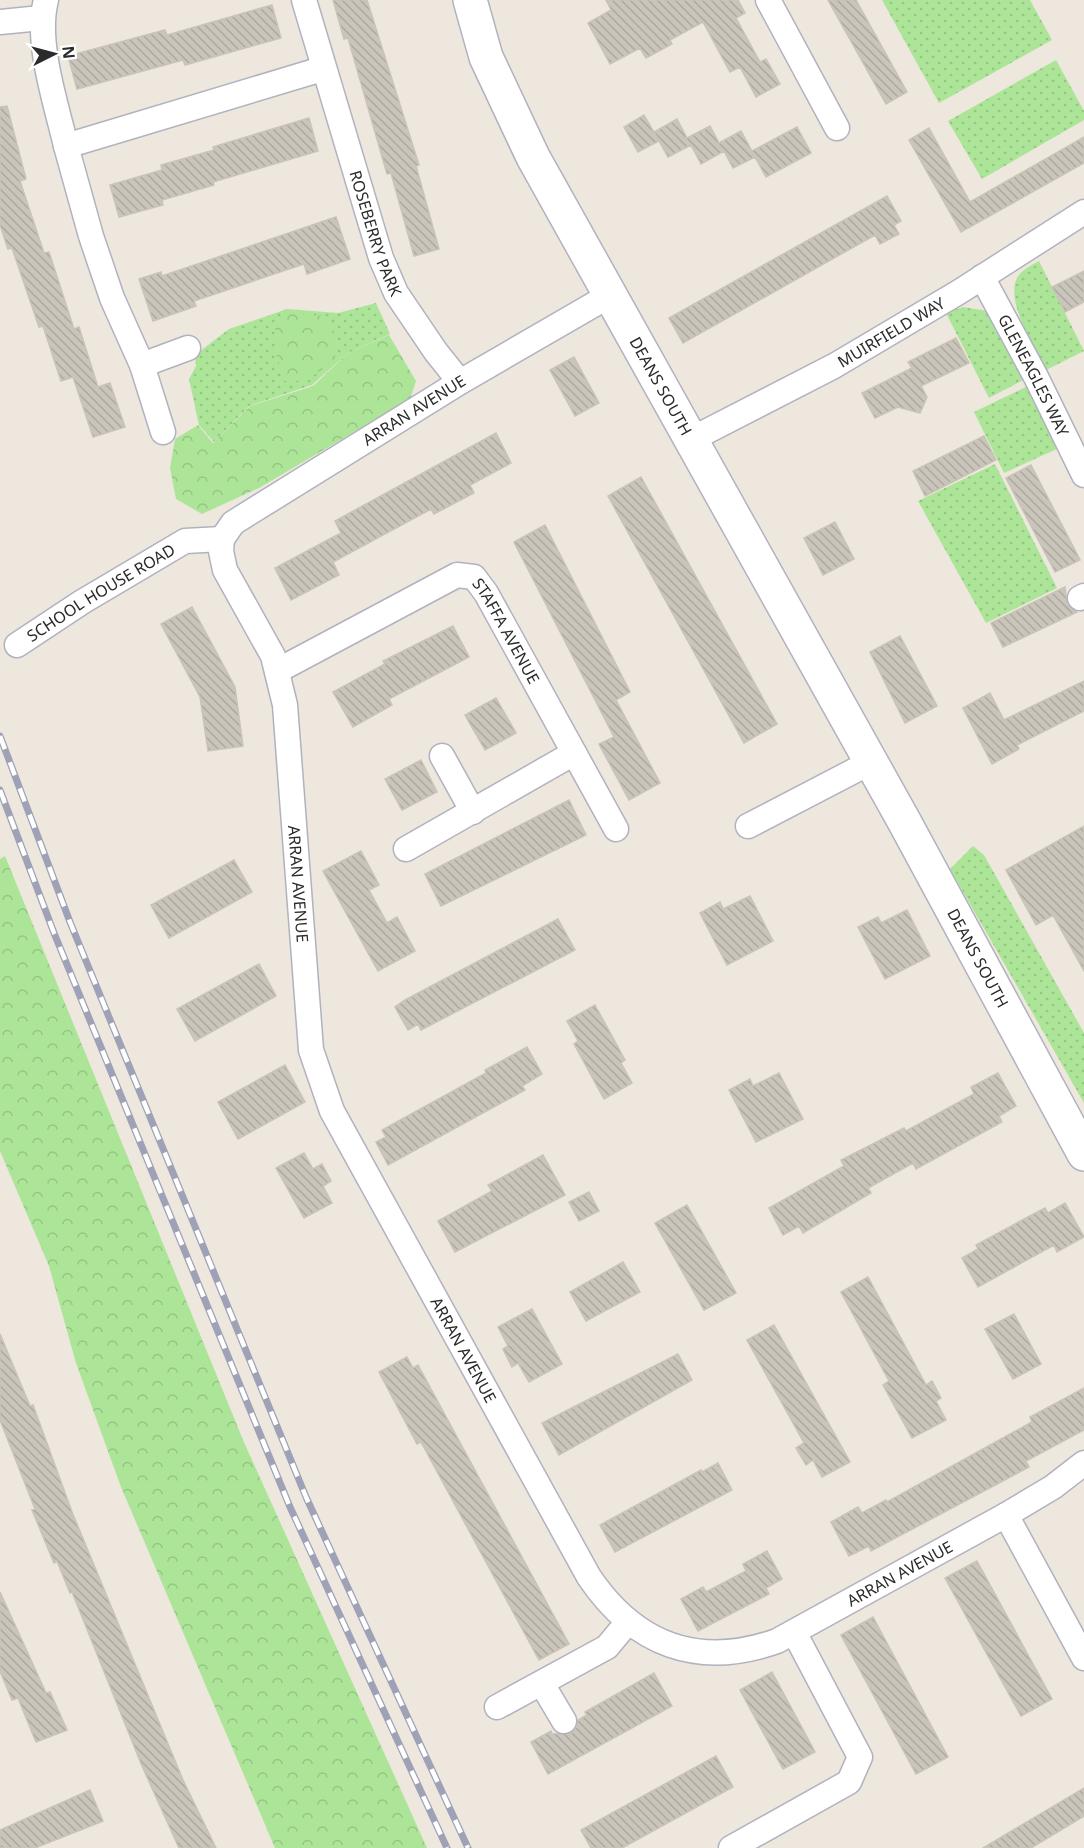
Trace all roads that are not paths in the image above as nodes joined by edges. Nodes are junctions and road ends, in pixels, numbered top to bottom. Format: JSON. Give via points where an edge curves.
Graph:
{"nodes":[{"id":1,"x":304,"y":0,"type":"edge"},
{"id":2,"x":470,"y":0,"type":"edge"},
{"id":3,"x":768,"y":0,"type":"edge"},
{"id":4,"x":43,"y":9,"type":"edge"},
{"id":5,"x":0,"y":22,"type":"edge"},
{"id":6,"x":322,"y":69,"type":"junction"},
{"id":7,"x":837,"y":128,"type":"dead end"},
{"id":8,"x":66,"y":146,"type":"junction"},
{"id":9,"x":1084,"y":213,"type":"edge"},
{"id":10,"x":982,"y":277,"type":"junction"},
{"id":11,"x":612,"y":294,"type":"junction"},
{"id":12,"x":188,"y":348,"type":"dead end"},
{"id":13,"x":142,"y":365,"type":"junction"},
{"id":14,"x":460,"y":382,"type":"junction"},
{"id":15,"x":163,"y":432,"type":"dead end"},
{"id":16,"x":692,"y":439,"type":"junction"},
{"id":17,"x":1084,"y":475,"type":"edge"},
{"id":18,"x":222,"y":539,"type":"junction"},
{"id":19,"x":17,"y":645,"type":"dead end"},
{"id":20,"x":277,"y":671,"type":"junction"},
{"id":21,"x":574,"y":753,"type":"junction"},
{"id":22,"x":442,"y":756,"type":"dead end"},
{"id":23,"x":871,"y":762,"type":"junction"},
{"id":24,"x":473,"y":812,"type":"junction"},
{"id":25,"x":748,"y":826,"type":"dead end"},
{"id":26,"x":616,"y":829,"type":"dead end"},
{"id":27,"x":406,"y":849,"type":"dead end"},
{"id":28,"x":1084,"y":1154,"type":"edge"},
{"id":29,"x":1084,"y":1462,"type":"edge"},
{"id":30,"x":1006,"y":1515,"type":"junction"},
{"id":31,"x":627,"y":1623,"type":"junction"},
{"id":32,"x":1076,"y":1623,"type":"edge"},
{"id":33,"x":795,"y":1632,"type":"junction"},
{"id":34,"x":1084,"y":1658,"type":"edge"},
{"id":35,"x":542,"y":1684,"type":"junction"},
{"id":36,"x":497,"y":1707,"type":"dead end"},
{"id":37,"x":564,"y":1721,"type":"dead end"},
{"id":38,"x":731,"y":1848,"type":"edge"}],
"edges":[{"from":1,"to":6,"type":"street","name":"ROSEBERRY PARK"},
{"from":2,"to":11,"type":"street","name":"DEANS SOUTH","via":[[486,57],[533,157]]},
{"from":3,"to":7,"type":"street"},
{"from":4,"to":5,"type":"street"},
{"from":4,"to":8,"type":"street","via":[[49,70]]},
{"from":6,"to":8,"type":"street"},
{"from":6,"to":14,"type":"street","name":"ROSEBERRY PARK","via":[[345,129],[381,258],[396,293]]},
{"from":8,"to":13,"type":"street","via":[[112,298]]},
{"from":9,"to":10,"type":"street","name":"MUIRFIELD WAY"},
{"from":10,"to":16,"type":"street","name":"MUIRFIELD WAY","via":[[834,366]]},
{"from":10,"to":17,"type":"street","name":"GLENEAGLES WAY"},
{"from":11,"to":14,"type":"street","name":"ARRAN AVENUE"},
{"from":11,"to":16,"type":"street","name":"DEANS SOUTH"},
{"from":12,"to":13,"type":"street"},
{"from":13,"to":15,"type":"street"},
{"from":14,"to":18,"type":"street","name":"ARRAN AVENUE","via":[[232,523]]},
{"from":16,"to":23,"type":"street","name":"DEANS SOUTH"},
{"from":18,"to":19,"type":"street","name":"SCHOOL HOUSE ROAD","via":[[185,541]]},
{"from":18,"to":20,"type":"street","name":"ARRAN AVENUE","via":[[225,570],[273,656]]},
{"from":20,"to":21,"type":"street","name":"STAFFA AVENUE","via":[[457,575],[474,578]]},
{"from":20,"to":31,"type":"street","name":"ARRAN AVENUE","via":[[285,705],[311,1050],[320,1080],[332,1111],[589,1577],[606,1603]]},
{"from":21,"to":24,"type":"street"},
{"from":21,"to":26,"type":"street","name":"STAFFA AVENUE"},
{"from":22,"to":24,"type":"street"},
{"from":23,"to":25,"type":"street"},
{"from":23,"to":28,"type":"street","name":"DEANS SOUTH"},
{"from":24,"to":27,"type":"street"},
{"from":29,"to":30,"type":"street","name":"ARRAN AVENUE","via":[[1053,1487]]},
{"from":30,"to":32,"type":"street"},
{"from":30,"to":33,"type":"street","name":"ARRAN AVENUE"},
{"from":31,"to":33,"type":"street","name":"ARRAN AVENUE","via":[[675,1647],[714,1654],[759,1648]]},
{"from":31,"to":35,"type":"street","via":[[607,1647]]},
{"from":32,"to":34,"type":"street"},
{"from":33,"to":38,"type":"street","via":[[851,1736],[860,1757],[856,1772],[849,1782]]},
{"from":35,"to":36,"type":"street"},
{"from":35,"to":37,"type":"street"}]}
